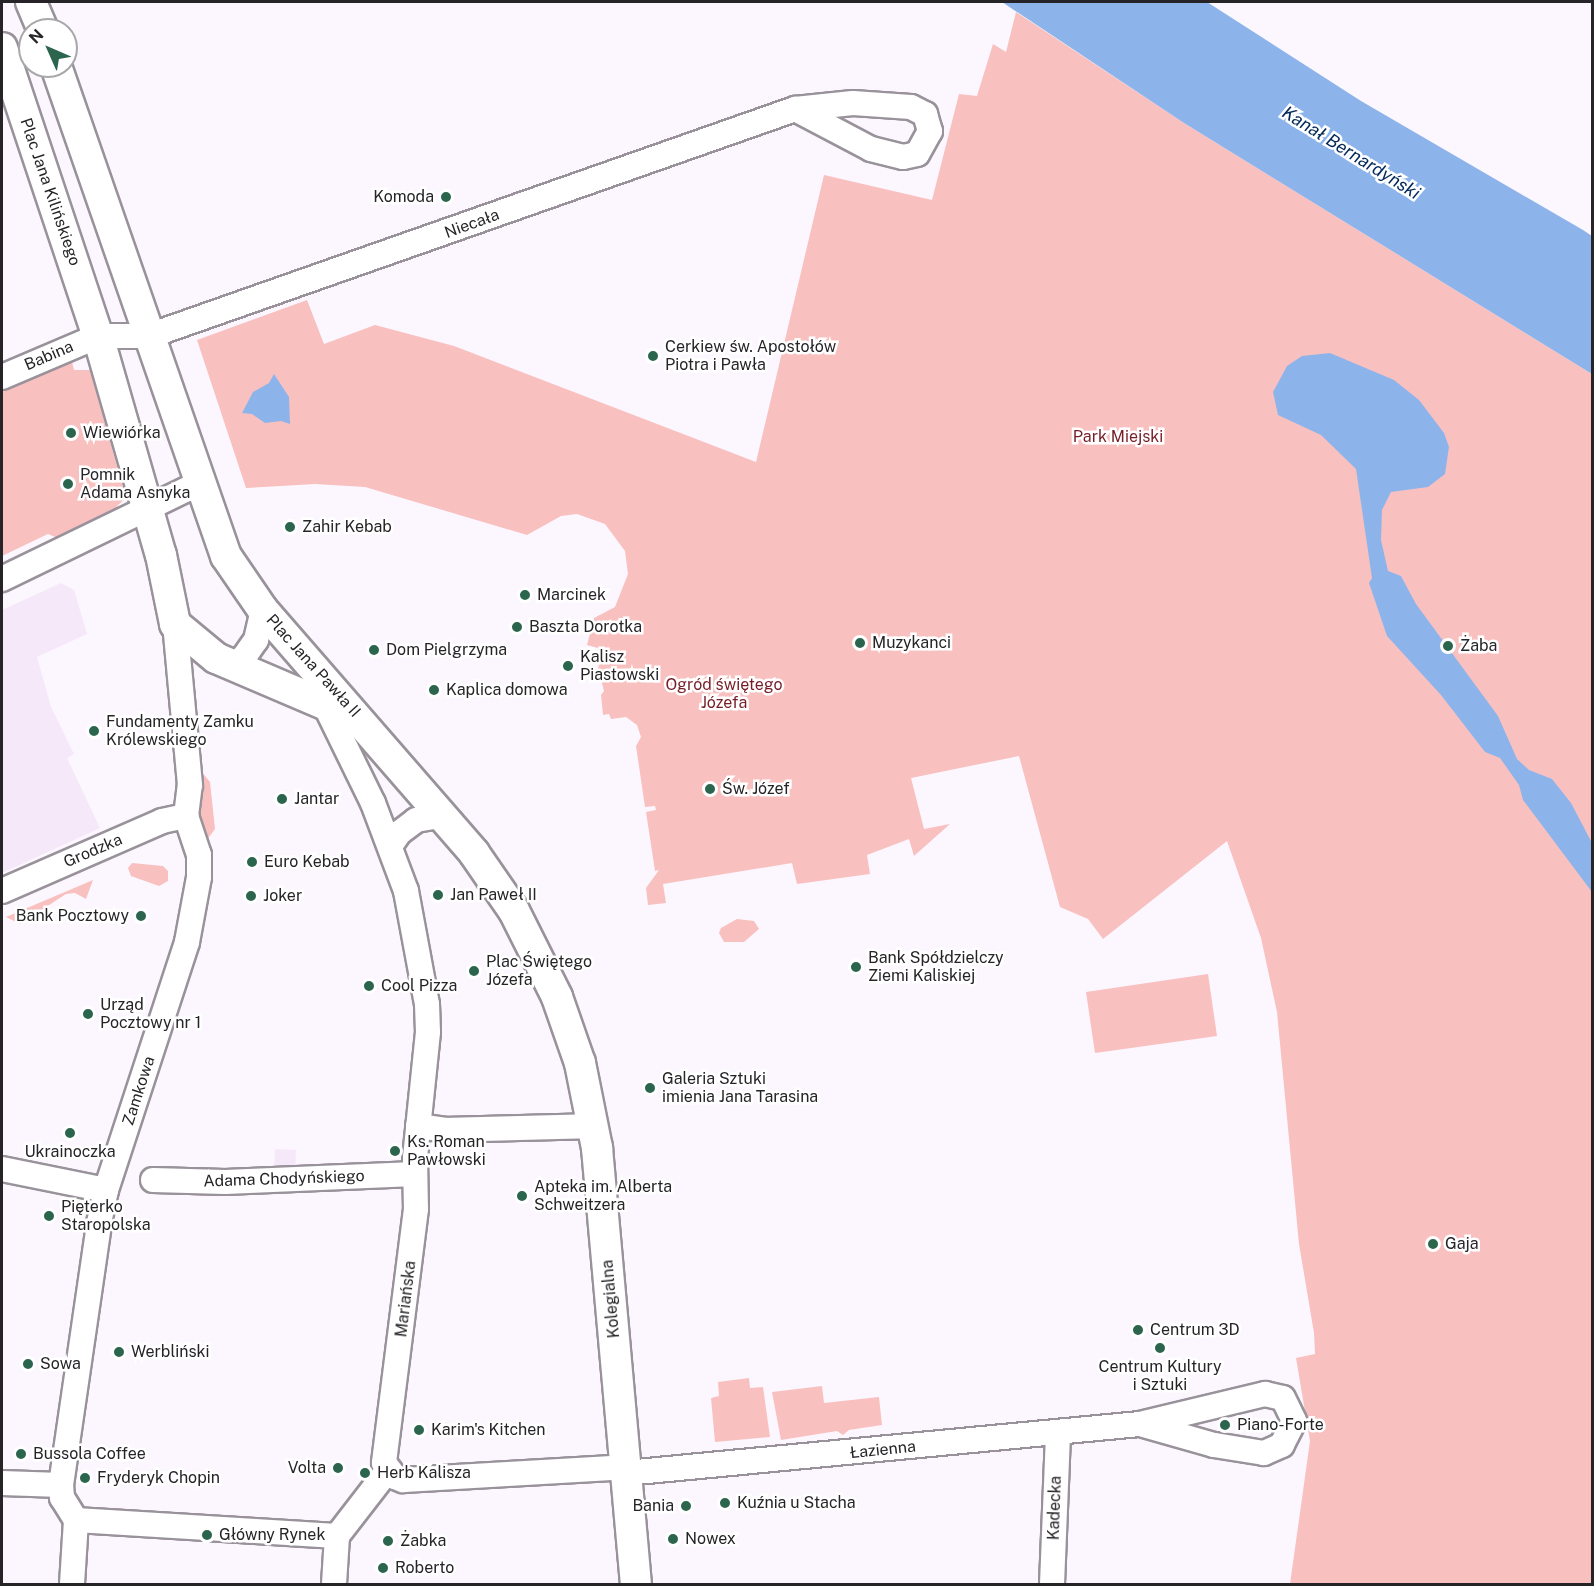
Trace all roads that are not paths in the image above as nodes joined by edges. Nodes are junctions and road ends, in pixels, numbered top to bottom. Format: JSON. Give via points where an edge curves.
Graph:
{"nodes":[{"id":1,"x":31,"y":2,"type":"edge"},
{"id":2,"x":42,"y":18,"type":"edge"},
{"id":3,"x":2,"y":48,"type":"edge"},
{"id":4,"x":60,"y":78,"type":"edge"},
{"id":5,"x":795,"y":109,"type":"junction"},
{"id":6,"x":98,"y":336,"type":"junction"},
{"id":7,"x":149,"y":336,"type":"junction"},
{"id":8,"x":2,"y":377,"type":"edge"},
{"id":9,"x":198,"y":484,"type":"junction"},
{"id":10,"x":149,"y":511,"type":"junction"},
{"id":11,"x":2,"y":579,"type":"edge"},
{"id":12,"x":263,"y":610,"type":"junction"},
{"id":13,"x":175,"y":624,"type":"junction"},
{"id":14,"x":232,"y":666,"type":"junction"},
{"id":15,"x":324,"y":703,"type":"junction"},
{"id":16,"x":363,"y":723,"type":"junction"},
{"id":17,"x":443,"y":815,"type":"junction"},
{"id":18,"x":186,"y":816,"type":"junction"},
{"id":19,"x":390,"y":846,"type":"junction"},
{"id":20,"x":2,"y":891,"type":"edge"},
{"id":21,"x":418,"y":1126,"type":"junction"},
{"id":22,"x":594,"y":1126,"type":"junction"},
{"id":23,"x":2,"y":1169,"type":"edge"},
{"id":24,"x":415,"y":1174,"type":"junction"},
{"id":25,"x":153,"y":1180,"type":"dead end"},
{"id":26,"x":106,"y":1190,"type":"junction"},
{"id":27,"x":1140,"y":1424,"type":"junction"},
{"id":28,"x":1058,"y":1432,"type":"junction"},
{"id":29,"x":388,"y":1470,"type":"junction"},
{"id":30,"x":626,"y":1470,"type":"junction"},
{"id":31,"x":2,"y":1483,"type":"edge"},
{"id":32,"x":61,"y":1485,"type":"junction"},
{"id":33,"x":76,"y":1520,"type":"junction"},
{"id":34,"x":337,"y":1536,"type":"junction"},
{"id":35,"x":72,"y":1584,"type":"edge"},
{"id":36,"x":334,"y":1584,"type":"edge"},
{"id":37,"x":636,"y":1584,"type":"edge"},
{"id":38,"x":1052,"y":1584,"type":"edge"}],
"edges":[{"from":1,"to":2,"type":"street"},
{"from":3,"to":6,"type":"street","name":"Plac Jana Kilińskiego"},
{"from":4,"to":7,"type":"street"},
{"from":5,"to":5,"type":"street","name":"Niecała","via":[[871,149],[903,158],[924,147],[930,131],[925,114],[911,107],[853,103]]},
{"from":5,"to":7,"type":"street","name":"Niecała"},
{"from":6,"to":7,"type":"street","name":"Niecała"},
{"from":6,"to":8,"type":"street","name":"Babina"},
{"from":6,"to":10,"type":"street"},
{"from":7,"to":9,"type":"street","name":"Plac Jana Pawła II"},
{"from":9,"to":10,"type":"street"},
{"from":9,"to":12,"type":"street","name":"Plac Jana Pawła II","via":[[226,555]]},
{"from":10,"to":11,"type":"street"},
{"from":10,"to":13,"type":"street"},
{"from":12,"to":14,"type":"street","name":"Plac Jana Pawła II","via":[[256,640]]},
{"from":12,"to":16,"type":"street","name":"Plac Jana Pawła II"},
{"from":13,"to":14,"type":"street","name":"Plac Jana Pawła II","via":[[200,647]]},
{"from":13,"to":18,"type":"street","name":"Zamkowa","via":[[190,785]]},
{"from":14,"to":15,"type":"street","name":"Plac Jana Pawła II"},
{"from":15,"to":16,"type":"street","name":"Plac Jana Pawła II"},
{"from":15,"to":19,"type":"street"},
{"from":16,"to":17,"type":"street"},
{"from":17,"to":19,"type":"street","via":[[427,816],[406,826]]},
{"from":17,"to":22,"type":"street","via":[[498,885],[543,966],[580,1063]]},
{"from":18,"to":20,"type":"street","name":"Grodzka","via":[[162,821]]},
{"from":18,"to":26,"type":"street","name":"Zamkowa","via":[[200,866],[190,929]]},
{"from":19,"to":21,"type":"street","via":[[413,917],[427,1004],[428,1032]]},
{"from":21,"to":22,"type":"street","via":[[446,1130]]},
{"from":21,"to":24,"type":"street","name":"Mariańska"},
{"from":22,"to":30,"type":"street","name":"Kolegialna"},
{"from":23,"to":26,"type":"street"},
{"from":24,"to":25,"type":"street","name":"Adama Chodyńskiego","via":[[225,1182]]},
{"from":24,"to":29,"type":"street","name":"Mariańska","via":[[411,1267],[383,1454]]},
{"from":26,"to":32,"type":"street","name":"Zamkowa","via":[[78,1349]]},
{"from":27,"to":27,"type":"street","name":"Łazienna","via":[[1214,1445],[1264,1453],[1282,1445],[1294,1420],[1283,1398],[1265,1394]]},
{"from":27,"to":28,"type":"street","name":"Łazienna"},
{"from":28,"to":30,"type":"street","name":"Łazienna"},
{"from":28,"to":38,"type":"street","name":"Kadecka"},
{"from":29,"to":30,"type":"street","name":"Łazienna","via":[[404,1480]]},
{"from":29,"to":34,"type":"street"},
{"from":30,"to":37,"type":"street","name":"Kolegialna"},
{"from":31,"to":32,"type":"street"},
{"from":32,"to":33,"type":"street","name":"Zamkowa","via":[[62,1498]]},
{"from":33,"to":34,"type":"street"},
{"from":33,"to":35,"type":"street"},
{"from":34,"to":36,"type":"street"}]}
